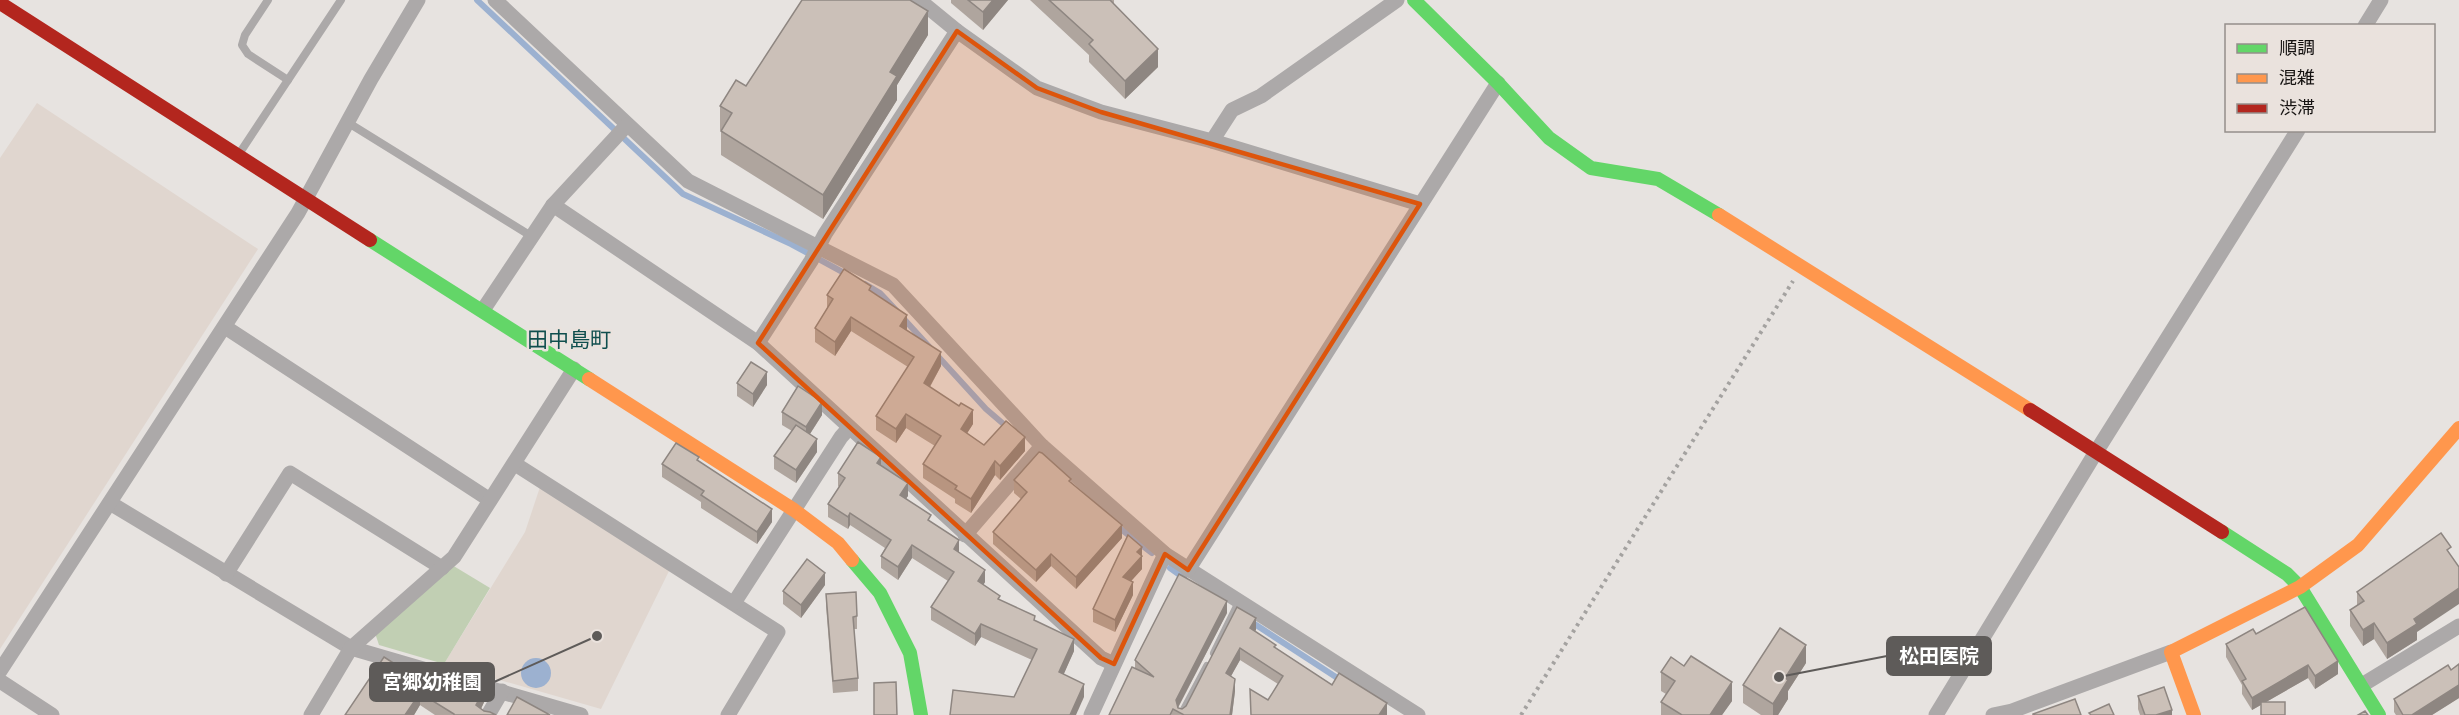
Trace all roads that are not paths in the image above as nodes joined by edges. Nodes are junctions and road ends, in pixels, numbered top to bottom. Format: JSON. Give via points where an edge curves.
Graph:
{"nodes":[{"id":1,"x":268,"y":0,"type":"edge"},
{"id":2,"x":341,"y":0,"type":"edge"},
{"id":3,"x":418,"y":0,"type":"edge"},
{"id":4,"x":495,"y":0,"type":"edge"},
{"id":5,"x":919,"y":0,"type":"edge"},
{"id":6,"x":1397,"y":0,"type":"edge"},
{"id":7,"x":1414,"y":0,"type":"edge"},
{"id":8,"x":2381,"y":0,"type":"edge"},
{"id":9,"x":0,"y":3,"type":"edge"},
{"id":10,"x":2366,"y":24,"type":"edge"},
{"id":11,"x":957,"y":31,"type":"junction"},
{"id":12,"x":288,"y":80,"type":"junction"},
{"id":13,"x":1498,"y":83,"type":"junction"},
{"id":14,"x":347,"y":122,"type":"junction"},
{"id":15,"x":627,"y":125,"type":"junction"},
{"id":16,"x":2297,"y":132,"type":"edge"},
{"id":17,"x":1212,"y":141,"type":"junction"},
{"id":18,"x":238,"y":155,"type":"junction"},
{"id":19,"x":306,"y":200,"type":"junction"},
{"id":20,"x":1420,"y":204,"type":"junction"},
{"id":21,"x":553,"y":205,"type":"junction"},
{"id":22,"x":531,"y":236,"type":"junction"},
{"id":23,"x":819,"y":247,"type":"junction"},
{"id":24,"x":483,"y":310,"type":"junction"},
{"id":25,"x":225,"y":327,"type":"junction"},
{"id":26,"x":758,"y":343,"type":"junction"},
{"id":27,"x":574,"y":369,"type":"junction"},
{"id":28,"x":849,"y":428,"type":"junction"},
{"id":29,"x":2459,"y":428,"type":"edge"},
{"id":30,"x":1042,"y":446,"type":"junction"},
{"id":31,"x":2096,"y":452,"type":"junction"},
{"id":32,"x":515,"y":464,"type":"junction"},
{"id":33,"x":490,"y":500,"type":"junction"},
{"id":34,"x":110,"y":503,"type":"junction"},
{"id":35,"x":794,"y":510,"type":"junction"},
{"id":36,"x":965,"y":535,"type":"junction"},
{"id":37,"x":1165,"y":554,"type":"junction"},
{"id":38,"x":442,"y":568,"type":"junction"},
{"id":39,"x":1188,"y":570,"type":"junction"},
{"id":40,"x":226,"y":574,"type":"junction"},
{"id":41,"x":2300,"y":587,"type":"junction"},
{"id":42,"x":1239,"y":602,"type":"junction"},
{"id":43,"x":734,"y":603,"type":"junction"},
{"id":44,"x":2459,"y":626,"type":"edge"},
{"id":45,"x":351,"y":648,"type":"junction"},
{"id":46,"x":2171,"y":652,"type":"junction"},
{"id":47,"x":1114,"y":664,"type":"junction"},
{"id":48,"x":0,"y":671,"type":"edge"},
{"id":49,"x":0,"y":681,"type":"edge"},
{"id":50,"x":2362,"y":685,"type":"junction"},
{"id":51,"x":502,"y":691,"type":"junction"},
{"id":52,"x":1410,"y":713,"type":"edge"},
{"id":53,"x":2013,"y":713,"type":"edge"},
{"id":54,"x":52,"y":715,"type":"edge"},
{"id":55,"x":311,"y":715,"type":"edge"},
{"id":56,"x":488,"y":715,"type":"edge"},
{"id":57,"x":581,"y":715,"type":"edge"},
{"id":58,"x":728,"y":715,"type":"edge"},
{"id":59,"x":921,"y":715,"type":"edge"},
{"id":60,"x":1091,"y":715,"type":"edge"},
{"id":61,"x":1180,"y":715,"type":"edge"},
{"id":62,"x":1936,"y":715,"type":"edge"},
{"id":63,"x":1993,"y":715,"type":"edge"},
{"id":64,"x":2194,"y":715,"type":"edge"},
{"id":65,"x":2379,"y":715,"type":"edge"}],
"edges":[{"from":1,"to":12,"type":"lane","via":[[242,45],[248,54]]},
{"from":2,"to":12,"type":"lane"},
{"from":3,"to":14,"type":"street"},
{"from":4,"to":15,"type":"street"},
{"from":5,"to":11,"type":"street"},
{"from":6,"to":17,"type":"street","via":[[1262,96],[1232,110]]},
{"from":7,"to":13,"type":"street"},
{"from":8,"to":10,"type":"street"},
{"from":9,"to":18,"type":"street"},
{"from":11,"to":17,"type":"street","via":[[1037,88],[1101,112]]},
{"from":11,"to":23,"type":"street"},
{"from":12,"to":18,"type":"lane"},
{"from":13,"to":20,"type":"street"},
{"from":13,"to":31,"type":"street","via":[[1550,138],[1591,168],[1658,179]]},
{"from":14,"to":19,"type":"street"},
{"from":14,"to":22,"type":"lane"},
{"from":15,"to":21,"type":"street"},
{"from":15,"to":23,"type":"street","via":[[688,181]]},
{"from":16,"to":31,"type":"street"},
{"from":17,"to":20,"type":"street"},
{"from":18,"to":19,"type":"street"},
{"from":19,"to":24,"type":"street"},
{"from":19,"to":25,"type":"street"},
{"from":20,"to":39,"type":"street"},
{"from":21,"to":22,"type":"street"},
{"from":21,"to":26,"type":"street"},
{"from":22,"to":24,"type":"street"},
{"from":23,"to":26,"type":"street"},
{"from":23,"to":30,"type":"street","via":[[893,285]]},
{"from":24,"to":27,"type":"street"},
{"from":25,"to":33,"type":"street"},
{"from":25,"to":34,"type":"street"},
{"from":26,"to":28,"type":"street"},
{"from":27,"to":32,"type":"street"},
{"from":27,"to":35,"type":"street"},
{"from":28,"to":35,"type":"street"},
{"from":28,"to":36,"type":"street"},
{"from":29,"to":41,"type":"street","via":[[2358,545]]},
{"from":30,"to":36,"type":"street"},
{"from":30,"to":37,"type":"street"},
{"from":31,"to":41,"type":"street","via":[[2287,574]]},
{"from":31,"to":62,"type":"street"},
{"from":32,"to":33,"type":"street"},
{"from":32,"to":43,"type":"street"},
{"from":33,"to":38,"type":"street","via":[[454,557]]},
{"from":34,"to":40,"type":"street"},
{"from":34,"to":48,"type":"street"},
{"from":35,"to":43,"type":"street"},
{"from":35,"to":59,"type":"street","via":[[838,543],[880,593],[910,653]]},
{"from":36,"to":47,"type":"street","via":[[1101,658]]},
{"from":37,"to":39,"type":"street"},
{"from":37,"to":47,"type":"street"},
{"from":38,"to":40,"type":"street","via":[[290,473]]},
{"from":38,"to":45,"type":"street"},
{"from":39,"to":42,"type":"street"},
{"from":40,"to":45,"type":"street"},
{"from":41,"to":46,"type":"street"},
{"from":41,"to":50,"type":"street"},
{"from":42,"to":52,"type":"street"},
{"from":42,"to":61,"type":"lane"},
{"from":43,"to":58,"type":"street","via":[[777,632]]},
{"from":44,"to":50,"type":"street"},
{"from":45,"to":51,"type":"street"},
{"from":45,"to":55,"type":"street"},
{"from":46,"to":53,"type":"street"},
{"from":46,"to":64,"type":"street"},
{"from":47,"to":60,"type":"street"},
{"from":49,"to":54,"type":"street"},
{"from":50,"to":65,"type":"street"},
{"from":51,"to":56,"type":"street"},
{"from":51,"to":57,"type":"street"},
{"from":53,"to":63,"type":"street"}]}
